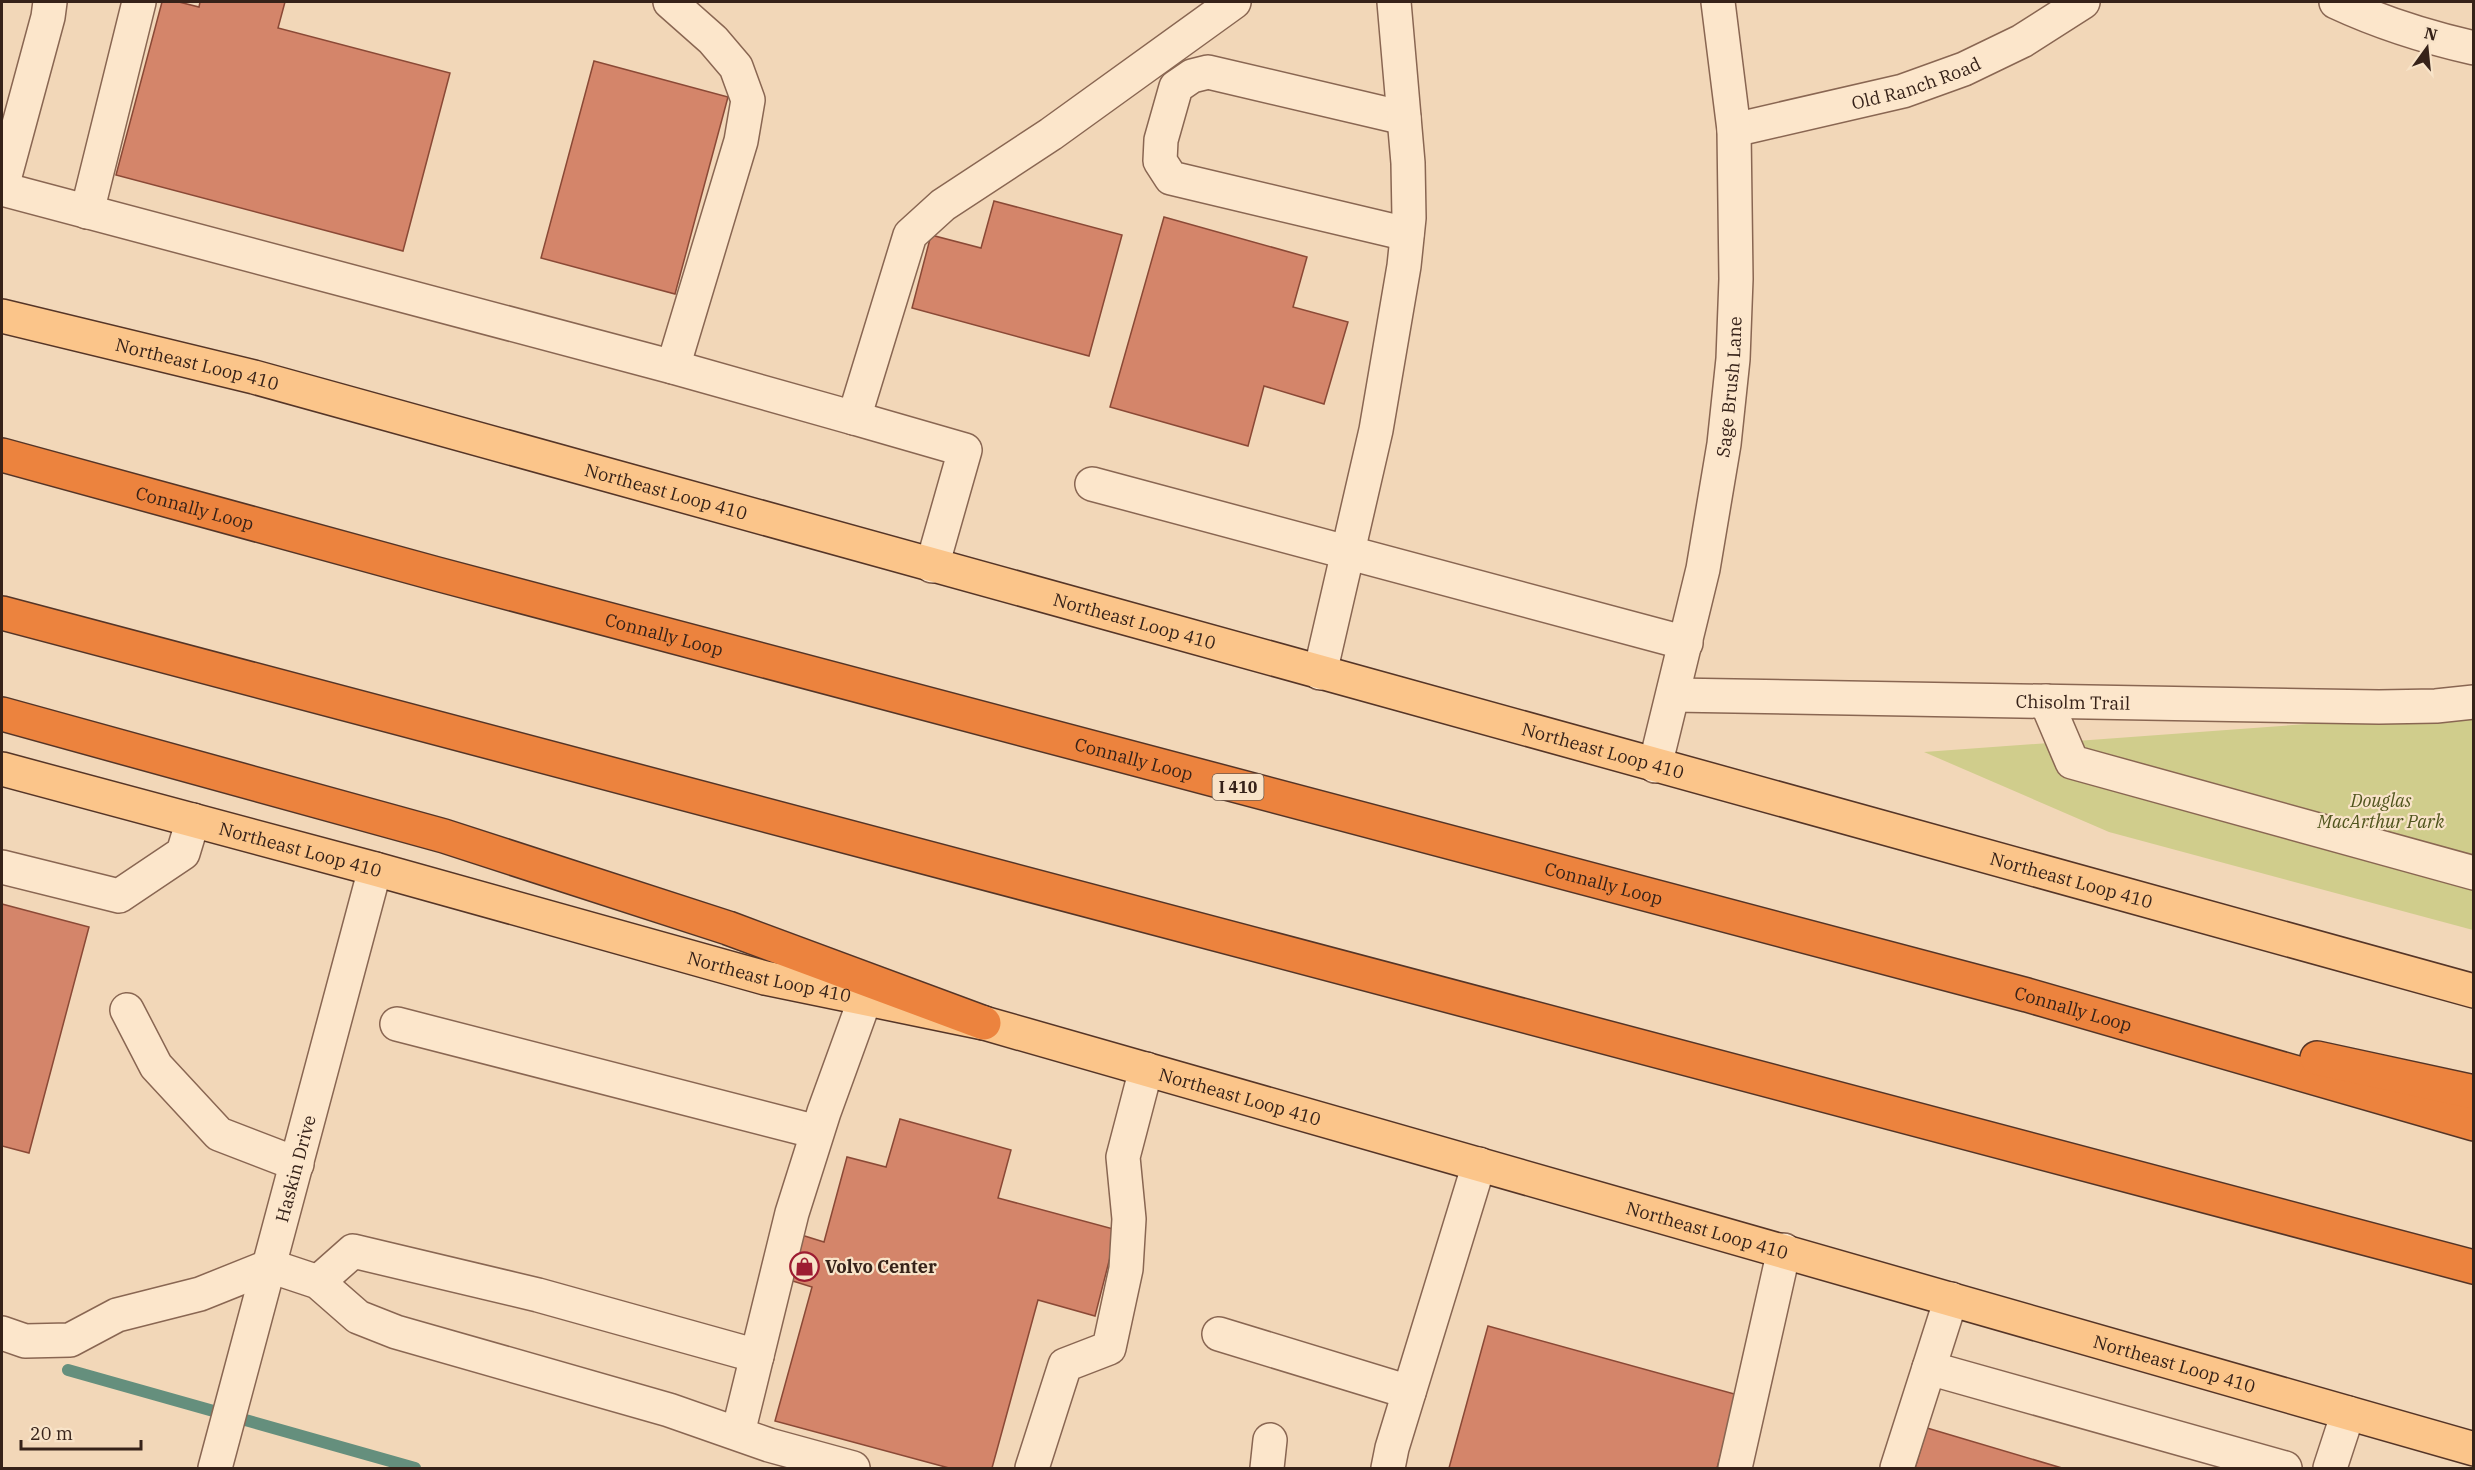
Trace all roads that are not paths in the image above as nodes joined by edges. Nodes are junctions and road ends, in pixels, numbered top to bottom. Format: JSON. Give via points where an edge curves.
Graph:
{"nodes":[{"id":1,"x":50,"y":2,"type":"edge"},
{"id":2,"x":139,"y":2,"type":"edge"},
{"id":3,"x":670,"y":2,"type":"edge"},
{"id":4,"x":1234,"y":2,"type":"edge"},
{"id":5,"x":1394,"y":2,"type":"edge"},
{"id":6,"x":1718,"y":2,"type":"edge"},
{"id":7,"x":2083,"y":2,"type":"edge"},
{"id":8,"x":2336,"y":2,"type":"edge"},
{"id":9,"x":2474,"y":48,"type":"edge"},
{"id":10,"x":1404,"y":118,"type":"junction"},
{"id":11,"x":1734,"y":130,"type":"junction"},
{"id":12,"x":2,"y":188,"type":"edge"},
{"id":13,"x":87,"y":212,"type":"junction"},
{"id":14,"x":1407,"y":234,"type":"junction"},
{"id":15,"x":2,"y":316,"type":"edge"},
{"id":16,"x":673,"y":367,"type":"junction"},
{"id":17,"x":854,"y":418,"type":"junction"},
{"id":18,"x":2,"y":455,"type":"edge"},
{"id":19,"x":1092,"y":484,"type":"dead end"},
{"id":20,"x":1348,"y":552,"type":"junction"},
{"id":21,"x":932,"y":566,"type":"junction"},
{"id":22,"x":2,"y":613,"type":"edge"},
{"id":23,"x":1686,"y":643,"type":"junction"},
{"id":24,"x":1320,"y":673,"type":"junction"},
{"id":25,"x":1673,"y":695,"type":"junction"},
{"id":26,"x":2046,"y":701,"type":"junction"},
{"id":27,"x":2474,"y":702,"type":"edge"},
{"id":28,"x":2,"y":714,"type":"edge"},
{"id":29,"x":1655,"y":766,"type":"junction"},
{"id":30,"x":2,"y":769,"type":"edge"},
{"id":31,"x":193,"y":820,"type":"junction"},
{"id":32,"x":2,"y":867,"type":"edge"},
{"id":33,"x":375,"y":869,"type":"junction"},
{"id":34,"x":2474,"y":873,"type":"edge"},
{"id":35,"x":2474,"y":991,"type":"edge"},
{"id":36,"x":2026,"y":995,"type":"junction"},
{"id":37,"x":865,"y":999,"type":"junction"},
{"id":38,"x":127,"y":1010,"type":"dead end"},
{"id":39,"x":984,"y":1023,"type":"junction"},
{"id":40,"x":397,"y":1024,"type":"dead end"},
{"id":41,"x":1146,"y":1069,"type":"junction"},
{"id":42,"x":2474,"y":1092,"type":"edge"},
{"id":43,"x":2474,"y":1124,"type":"edge"},
{"id":44,"x":817,"y":1131,"type":"junction"},
{"id":45,"x":297,"y":1164,"type":"junction"},
{"id":46,"x":1479,"y":1164,"type":"junction"},
{"id":47,"x":1784,"y":1251,"type":"junction"},
{"id":48,"x":270,"y":1266,"type":"junction"},
{"id":49,"x":2474,"y":1267,"type":"edge"},
{"id":50,"x":318,"y":1282,"type":"junction"},
{"id":51,"x":1951,"y":1299,"type":"junction"},
{"id":52,"x":2,"y":1333,"type":"edge"},
{"id":53,"x":1219,"y":1334,"type":"dead end"},
{"id":54,"x":757,"y":1356,"type":"junction"},
{"id":55,"x":1929,"y":1368,"type":"junction"},
{"id":56,"x":1409,"y":1392,"type":"junction"},
{"id":57,"x":2348,"y":1413,"type":"junction"},
{"id":58,"x":738,"y":1434,"type":"junction"},
{"id":59,"x":2474,"y":1449,"type":"edge"},
{"id":60,"x":215,"y":1468,"type":"edge"},
{"id":61,"x":852,"y":1468,"type":"edge"},
{"id":62,"x":1032,"y":1468,"type":"edge"},
{"id":63,"x":1388,"y":1468,"type":"edge"},
{"id":64,"x":1735,"y":1468,"type":"edge"},
{"id":65,"x":1897,"y":1468,"type":"edge"},
{"id":66,"x":2285,"y":1468,"type":"edge"},
{"id":67,"x":2330,"y":1468,"type":"edge"}],
"edges":[{"from":1,"to":12,"type":"street"},
{"from":2,"to":13,"type":"street"},
{"from":3,"to":16,"type":"street","via":[[713,40],[736,67],[748,100],[741,141]]},
{"from":4,"to":17,"type":"street","via":[[1051,134],[943,205],[910,234]]},
{"from":5,"to":10,"type":"street"},
{"from":6,"to":11,"type":"street","name":"Sage Brush Lane"},
{"from":7,"to":11,"type":"street","name":"Old Ranch Road","via":[[2022,42],[1964,69],[1903,91]]},
{"from":8,"to":9,"type":"street","via":[[2429,38]]},
{"from":10,"to":14,"type":"street"},
{"from":10,"to":14,"type":"street","via":[[1208,72],[1192,76],[1176,87],[1161,140],[1160,161],[1171,178]]},
{"from":11,"to":23,"type":"street","name":"Sage Brush Lane","via":[[1733,359],[1720,467]]},
{"from":12,"to":13,"type":"street"},
{"from":13,"to":16,"type":"street"},
{"from":14,"to":20,"type":"street","via":[[1376,430]]},
{"from":15,"to":21,"type":"main road","name":"Northeast Loop 410","via":[[254,377]]},
{"from":16,"to":17,"type":"street"},
{"from":17,"to":21,"type":"street","via":[[965,450]]},
{"from":18,"to":36,"type":"highway","name":"Connally Loop","number":"I 410"},
{"from":19,"to":20,"type":"street"},
{"from":20,"to":23,"type":"street"},
{"from":20,"to":24,"type":"street"},
{"from":21,"to":24,"type":"main road","name":"Northeast Loop 410"},
{"from":22,"to":49,"type":"highway"},
{"from":23,"to":25,"type":"street","name":"Sage Brush Lane"},
{"from":24,"to":29,"type":"main road","name":"Northeast Loop 410"},
{"from":25,"to":26,"type":"street","name":"Chisolm Trail"},
{"from":25,"to":29,"type":"street","name":"Sage Brush Lane"},
{"from":26,"to":27,"type":"street","name":"Chisolm Trail","via":[[2379,707]]},
{"from":26,"to":34,"type":"street","via":[[2072,762]]},
{"from":28,"to":39,"type":"highway","via":[[444,836],[728,928]]},
{"from":29,"to":35,"type":"main road","name":"Northeast Loop 410"},
{"from":30,"to":31,"type":"main road","name":"Northeast Loop 410"},
{"from":31,"to":32,"type":"street","via":[[183,853],[119,896]]},
{"from":31,"to":33,"type":"main road","name":"Northeast Loop 410"},
{"from":33,"to":37,"type":"main road","name":"Northeast Loop 410","via":[[765,978]]},
{"from":33,"to":45,"type":"street","name":"Haskin Drive"},
{"from":36,"to":42,"type":"highway"},
{"from":36,"to":43,"type":"highway","name":"Connally Loop","number":"I 410"},
{"from":37,"to":39,"type":"main road","name":"Northeast Loop 410"},
{"from":37,"to":44,"type":"street"},
{"from":38,"to":45,"type":"street","via":[[156,1066],[219,1134]]},
{"from":39,"to":41,"type":"main road","name":"Northeast Loop 410"},
{"from":40,"to":44,"type":"street"},
{"from":41,"to":46,"type":"main road","name":"Northeast Loop 410"},
{"from":41,"to":62,"type":"street","via":[[1123,1157],[1129,1219],[1126,1259],[1109,1348],[1065,1365]]},
{"from":44,"to":54,"type":"street"},
{"from":45,"to":48,"type":"street","name":"Haskin Drive"},
{"from":46,"to":47,"type":"main road","name":"Northeast Loop 410"},
{"from":46,"to":56,"type":"street"},
{"from":47,"to":51,"type":"main road","name":"Northeast Loop 410"},
{"from":47,"to":64,"type":"street"},
{"from":48,"to":50,"type":"street"},
{"from":48,"to":52,"type":"street","via":[[200,1293],[117,1315],[70,1340],[25,1341]]},
{"from":48,"to":60,"type":"street","name":"Haskin Drive"},
{"from":50,"to":54,"type":"street","via":[[353,1251],[538,1295]]},
{"from":50,"to":58,"type":"street","via":[[358,1317],[396,1332],[669,1410]]},
{"from":51,"to":55,"type":"street"},
{"from":51,"to":57,"type":"main road","name":"Northeast Loop 410"},
{"from":53,"to":56,"type":"street"},
{"from":54,"to":58,"type":"street"},
{"from":55,"to":65,"type":"street"},
{"from":55,"to":66,"type":"street"},
{"from":56,"to":63,"type":"street"},
{"from":57,"to":59,"type":"main road","name":"Northeast Loop 410"},
{"from":57,"to":67,"type":"street"},
{"from":58,"to":61,"type":"street"}]}
